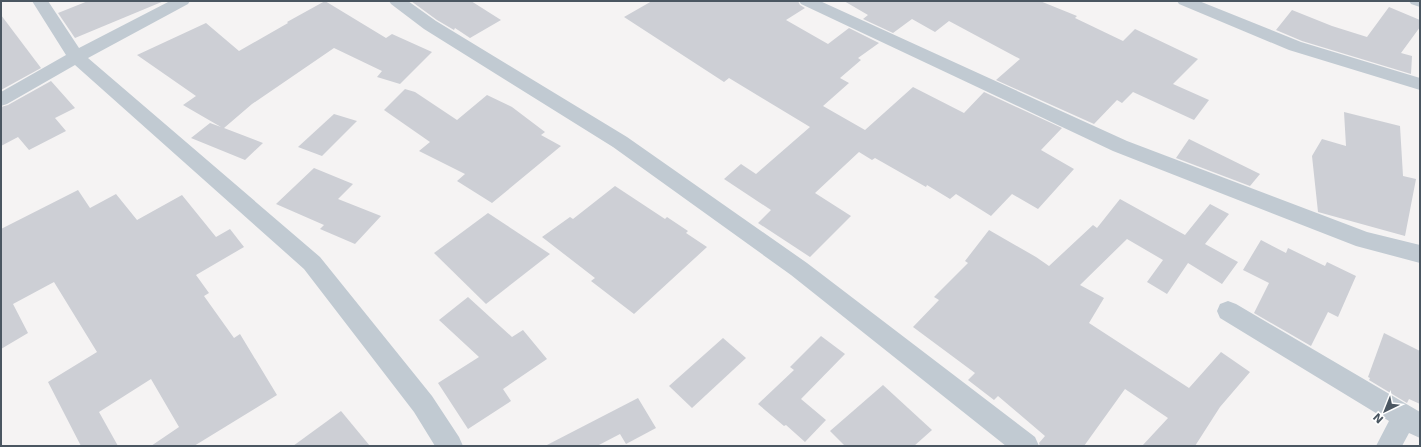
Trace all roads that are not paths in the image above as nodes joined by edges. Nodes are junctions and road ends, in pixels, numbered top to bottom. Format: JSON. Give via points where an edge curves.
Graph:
{"nodes":[{"id":1,"x":40,"y":1,"type":"edge"},
{"id":2,"x":182,"y":1,"type":"edge"},
{"id":3,"x":397,"y":1,"type":"edge"},
{"id":4,"x":807,"y":1,"type":"edge"},
{"id":5,"x":1185,"y":1,"type":"edge"},
{"id":6,"x":1417,"y":1,"type":"edge"},
{"id":7,"x":1420,"y":2,"type":"edge"},
{"id":8,"x":76,"y":57,"type":"junction"},
{"id":9,"x":1420,"y":84,"type":"edge"},
{"id":10,"x":1,"y":100,"type":"edge"},
{"id":11,"x":1420,"y":254,"type":"edge"},
{"id":12,"x":1228,"y":312,"type":"dead end"},
{"id":13,"x":1412,"y":422,"type":"edge"},
{"id":14,"x":450,"y":446,"type":"edge"},
{"id":15,"x":1026,"y":446,"type":"edge"},
{"id":16,"x":1390,"y":446,"type":"edge"}],
"edges":[{"from":1,"to":8,"type":"street"},
{"from":2,"to":8,"type":"street"},
{"from":3,"to":15,"type":"street","via":[[430,25],[620,142],[799,269]]},
{"from":4,"to":11,"type":"street","via":[[1120,146],[1364,240]]},
{"from":5,"to":9,"type":"street","via":[[1295,46]]},
{"from":6,"to":7,"type":"street"},
{"from":8,"to":10,"type":"street"},
{"from":8,"to":14,"type":"street","via":[[312,264],[423,404]]},
{"from":12,"to":13,"type":"street"},
{"from":13,"to":16,"type":"street"}]}
